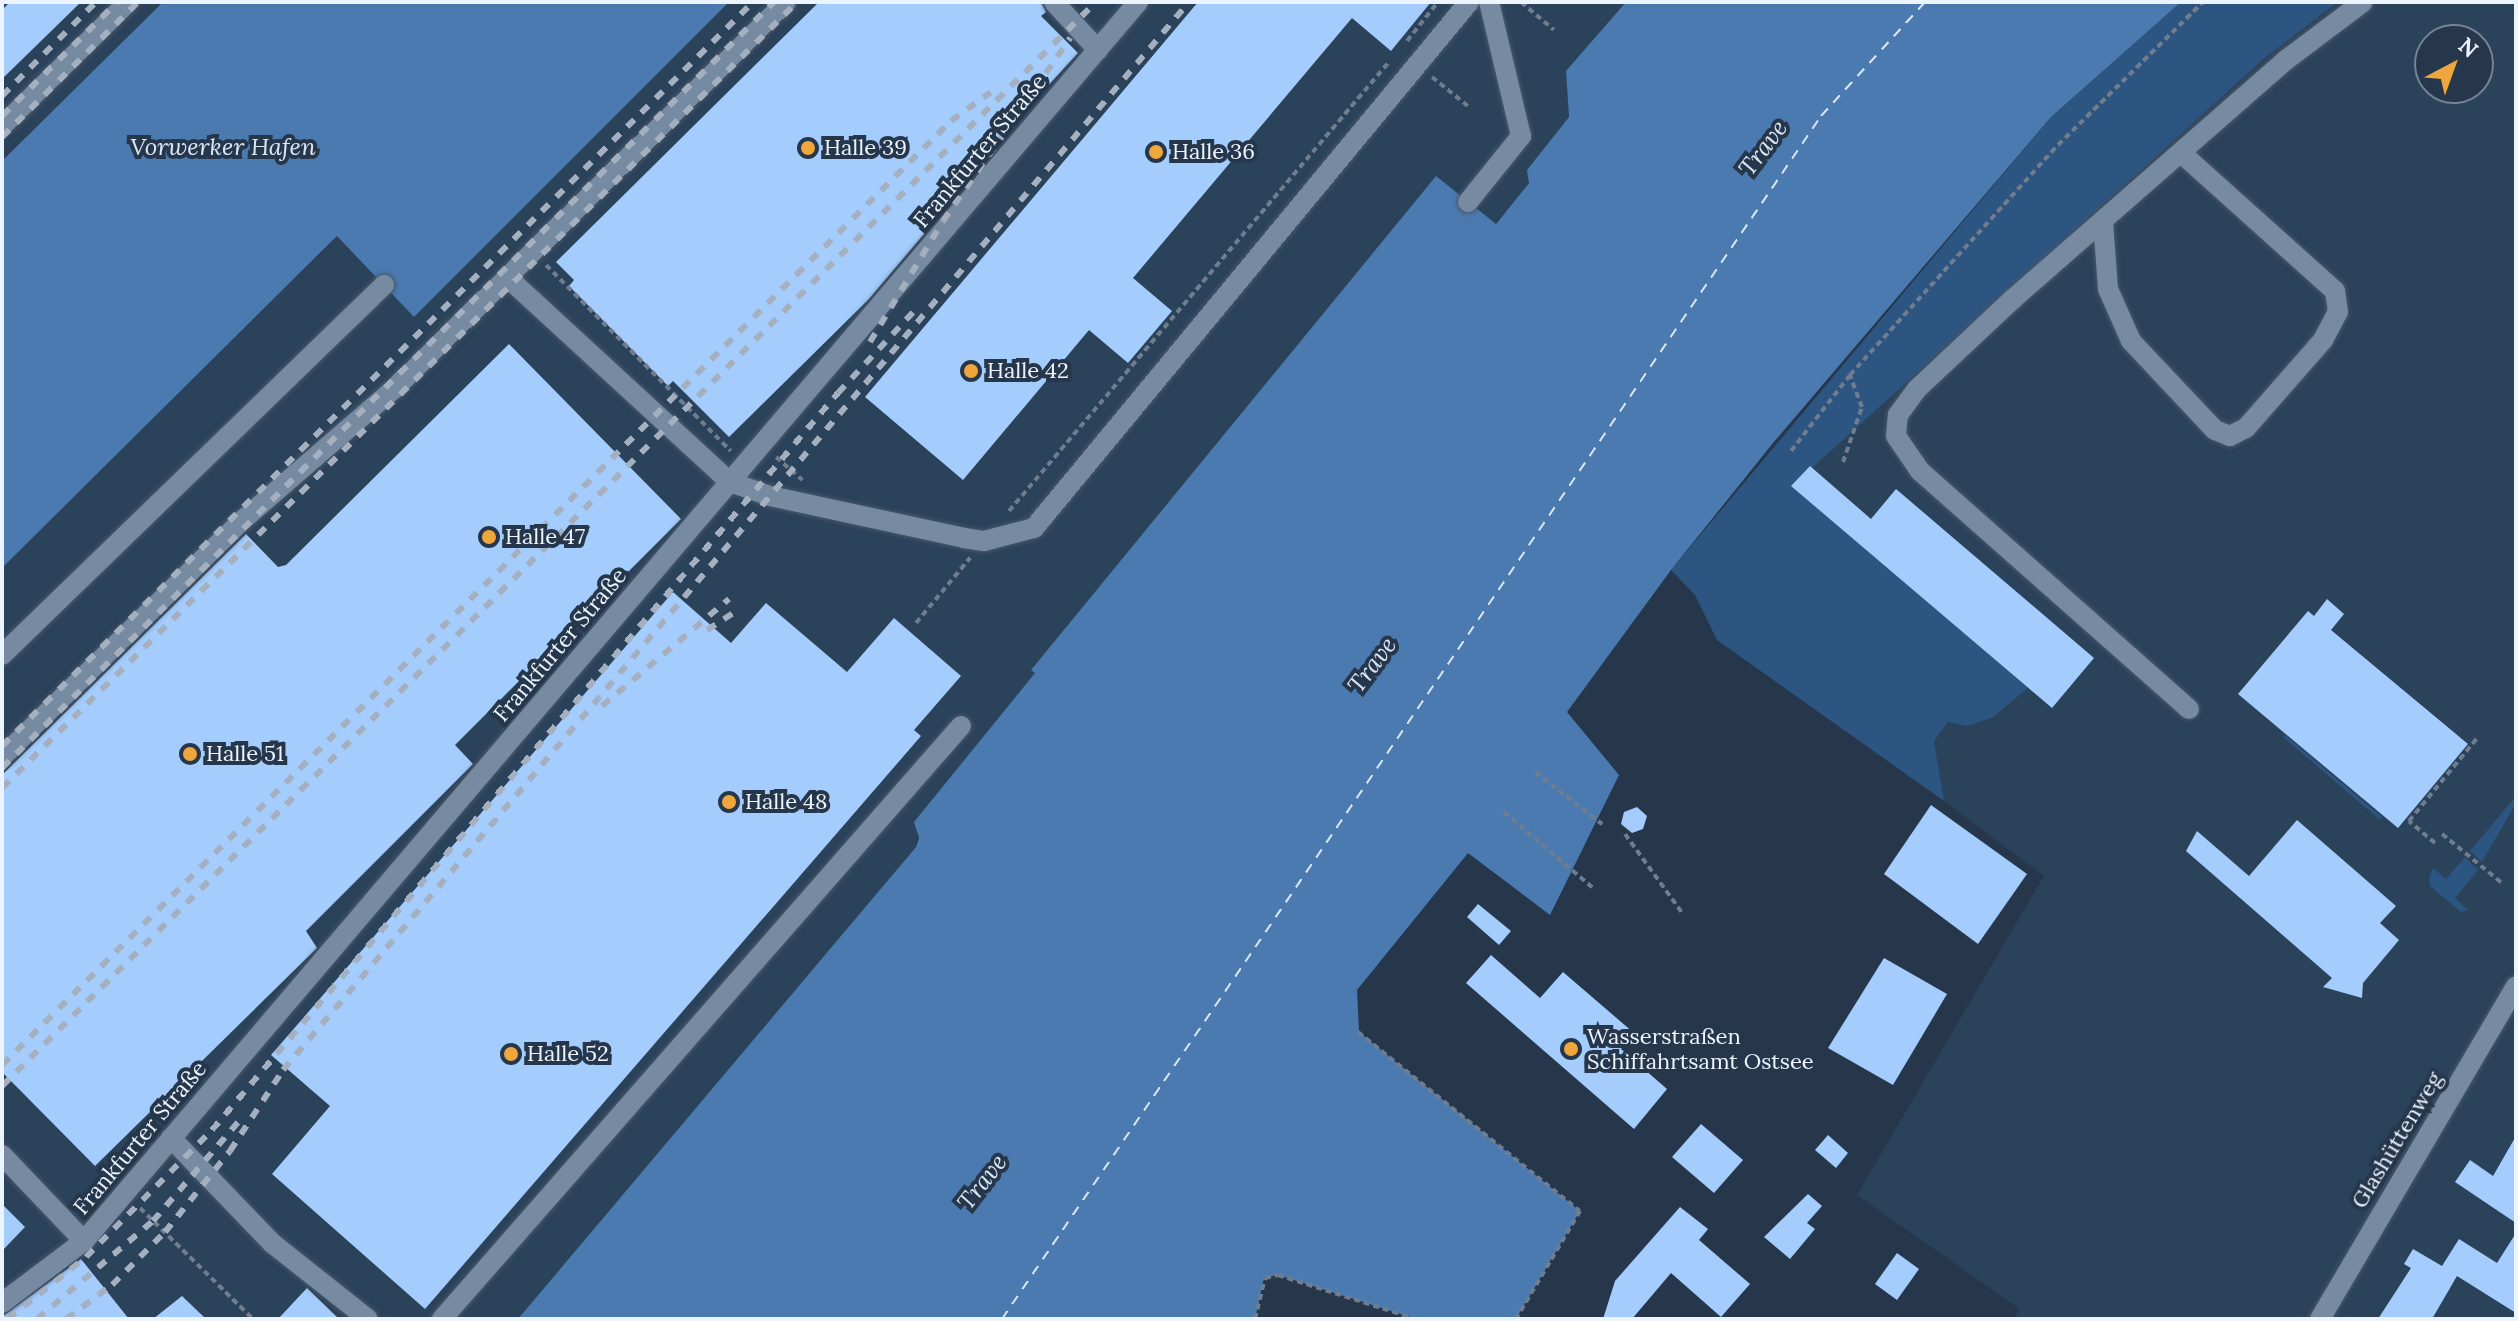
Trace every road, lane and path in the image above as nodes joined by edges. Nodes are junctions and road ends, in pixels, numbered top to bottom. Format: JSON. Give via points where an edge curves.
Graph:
{"nodes":[{"id":1,"x":128,"y":2,"type":"edge"},
{"id":2,"x":786,"y":2,"type":"edge"},
{"id":3,"x":1054,"y":2,"type":"edge"},
{"id":4,"x":1138,"y":2,"type":"edge"},
{"id":5,"x":1438,"y":2,"type":"edge"},
{"id":6,"x":1469,"y":2,"type":"edge"},
{"id":7,"x":1489,"y":2,"type":"edge"},
{"id":8,"x":1521,"y":2,"type":"edge"},
{"id":9,"x":2203,"y":2,"type":"edge"},
{"id":10,"x":2363,"y":2,"type":"edge"},
{"id":11,"x":1554,"y":30,"type":"dead end"},
{"id":12,"x":1098,"y":50,"type":"junction"},
{"id":13,"x":2,"y":126,"type":"edge"},
{"id":14,"x":2181,"y":153,"type":"junction"},
{"id":15,"x":1468,"y":202,"type":"dead end"},
{"id":16,"x":2103,"y":221,"type":"junction"},
{"id":17,"x":533,"y":252,"type":"junction"},
{"id":18,"x":508,"y":278,"type":"junction"},
{"id":19,"x":384,"y":285,"type":"dead end"},
{"id":20,"x":1850,"y":375,"type":"junction"},
{"id":21,"x":1791,"y":451,"type":"dead end"},
{"id":22,"x":738,"y":459,"type":"dead end"},
{"id":23,"x":1843,"y":462,"type":"dead end"},
{"id":24,"x":730,"y":482,"type":"junction"},
{"id":25,"x":984,"y":541,"type":"junction"},
{"id":26,"x":916,"y":623,"type":"dead end"},
{"id":27,"x":2,"y":655,"type":"edge"},
{"id":28,"x":2189,"y":709,"type":"dead end"},
{"id":29,"x":961,"y":726,"type":"dead end"},
{"id":30,"x":2478,"y":737,"type":"dead end"},
{"id":31,"x":2,"y":757,"type":"edge"},
{"id":32,"x":1535,"y":772,"type":"dead end"},
{"id":33,"x":1504,"y":812,"type":"dead end"},
{"id":34,"x":1602,"y":824,"type":"dead end"},
{"id":35,"x":1625,"y":834,"type":"dead end"},
{"id":36,"x":2442,"y":834,"type":"dead end"},
{"id":37,"x":2435,"y":843,"type":"dead end"},
{"id":38,"x":2503,"y":884,"type":"dead end"},
{"id":39,"x":1593,"y":888,"type":"dead end"},
{"id":40,"x":1683,"y":914,"type":"dead end"},
{"id":41,"x":2516,"y":986,"type":"edge"},
{"id":42,"x":1358,"y":1032,"type":"dead end"},
{"id":43,"x":171,"y":1138,"type":"junction"},
{"id":44,"x":2,"y":1155,"type":"edge"},
{"id":45,"x":124,"y":1193,"type":"junction"},
{"id":46,"x":84,"y":1241,"type":"junction"},
{"id":47,"x":2,"y":1303,"type":"edge"},
{"id":48,"x":253,"y":1319,"type":"edge"},
{"id":49,"x":368,"y":1319,"type":"edge"},
{"id":50,"x":442,"y":1319,"type":"edge"},
{"id":51,"x":1255,"y":1319,"type":"edge"},
{"id":52,"x":1416,"y":1319,"type":"edge"},
{"id":53,"x":1516,"y":1319,"type":"edge"},
{"id":54,"x":2320,"y":1319,"type":"edge"}],
"edges":[{"from":1,"to":13,"type":"street"},
{"from":2,"to":17,"type":"street"},
{"from":3,"to":12,"type":"street"},
{"from":4,"to":12,"type":"street","name":"Frankfurter Straße"},
{"from":5,"to":25,"type":"path"},
{"from":6,"to":25,"type":"street","via":[[1034,528]]},
{"from":7,"to":15,"type":"street","via":[[1521,136]]},
{"from":8,"to":11,"type":"path"},
{"from":9,"to":20,"type":"path","via":[[2058,145]]},
{"from":10,"to":14,"type":"street"},
{"from":12,"to":24,"type":"street","name":"Frankfurter Straße"},
{"from":14,"to":16,"type":"street"},
{"from":14,"to":16,"type":"street","via":[[2335,291],[2338,312],[2323,340],[2246,428],[2230,436],[2215,430],[2131,341],[2108,289]]},
{"from":16,"to":28,"type":"street","via":[[1917,389],[1898,415],[1896,436],[1920,471]]},
{"from":17,"to":18,"type":"street"},
{"from":17,"to":22,"type":"path"},
{"from":18,"to":24,"type":"street"},
{"from":18,"to":31,"type":"street","via":[[395,388],[238,524]]},
{"from":19,"to":27,"type":"street"},
{"from":20,"to":21,"type":"path"},
{"from":20,"to":23,"type":"path","via":[[1862,407]]},
{"from":24,"to":25,"type":"street","via":[[770,496]]},
{"from":24,"to":43,"type":"street","name":"Frankfurter Straße"},
{"from":25,"to":26,"type":"path"},
{"from":29,"to":50,"type":"street"},
{"from":30,"to":37,"type":"path","via":[[2409,821]]},
{"from":32,"to":34,"type":"path"},
{"from":33,"to":39,"type":"path"},
{"from":35,"to":40,"type":"path"},
{"from":36,"to":38,"type":"path"},
{"from":41,"to":54,"type":"street","name":"Glashüttenweg"},
{"from":42,"to":53,"type":"path","via":[[1580,1211]]},
{"from":43,"to":45,"type":"street","name":"Frankfurter Straße"},
{"from":43,"to":49,"type":"street","via":[[272,1243]]},
{"from":44,"to":46,"type":"street"},
{"from":45,"to":46,"type":"street","name":"Frankfurter Straße"},
{"from":45,"to":48,"type":"path"},
{"from":46,"to":47,"type":"street","name":"Frankfurter Straße"},
{"from":51,"to":52,"type":"path","via":[[1265,1278],[1278,1275]]}]}
